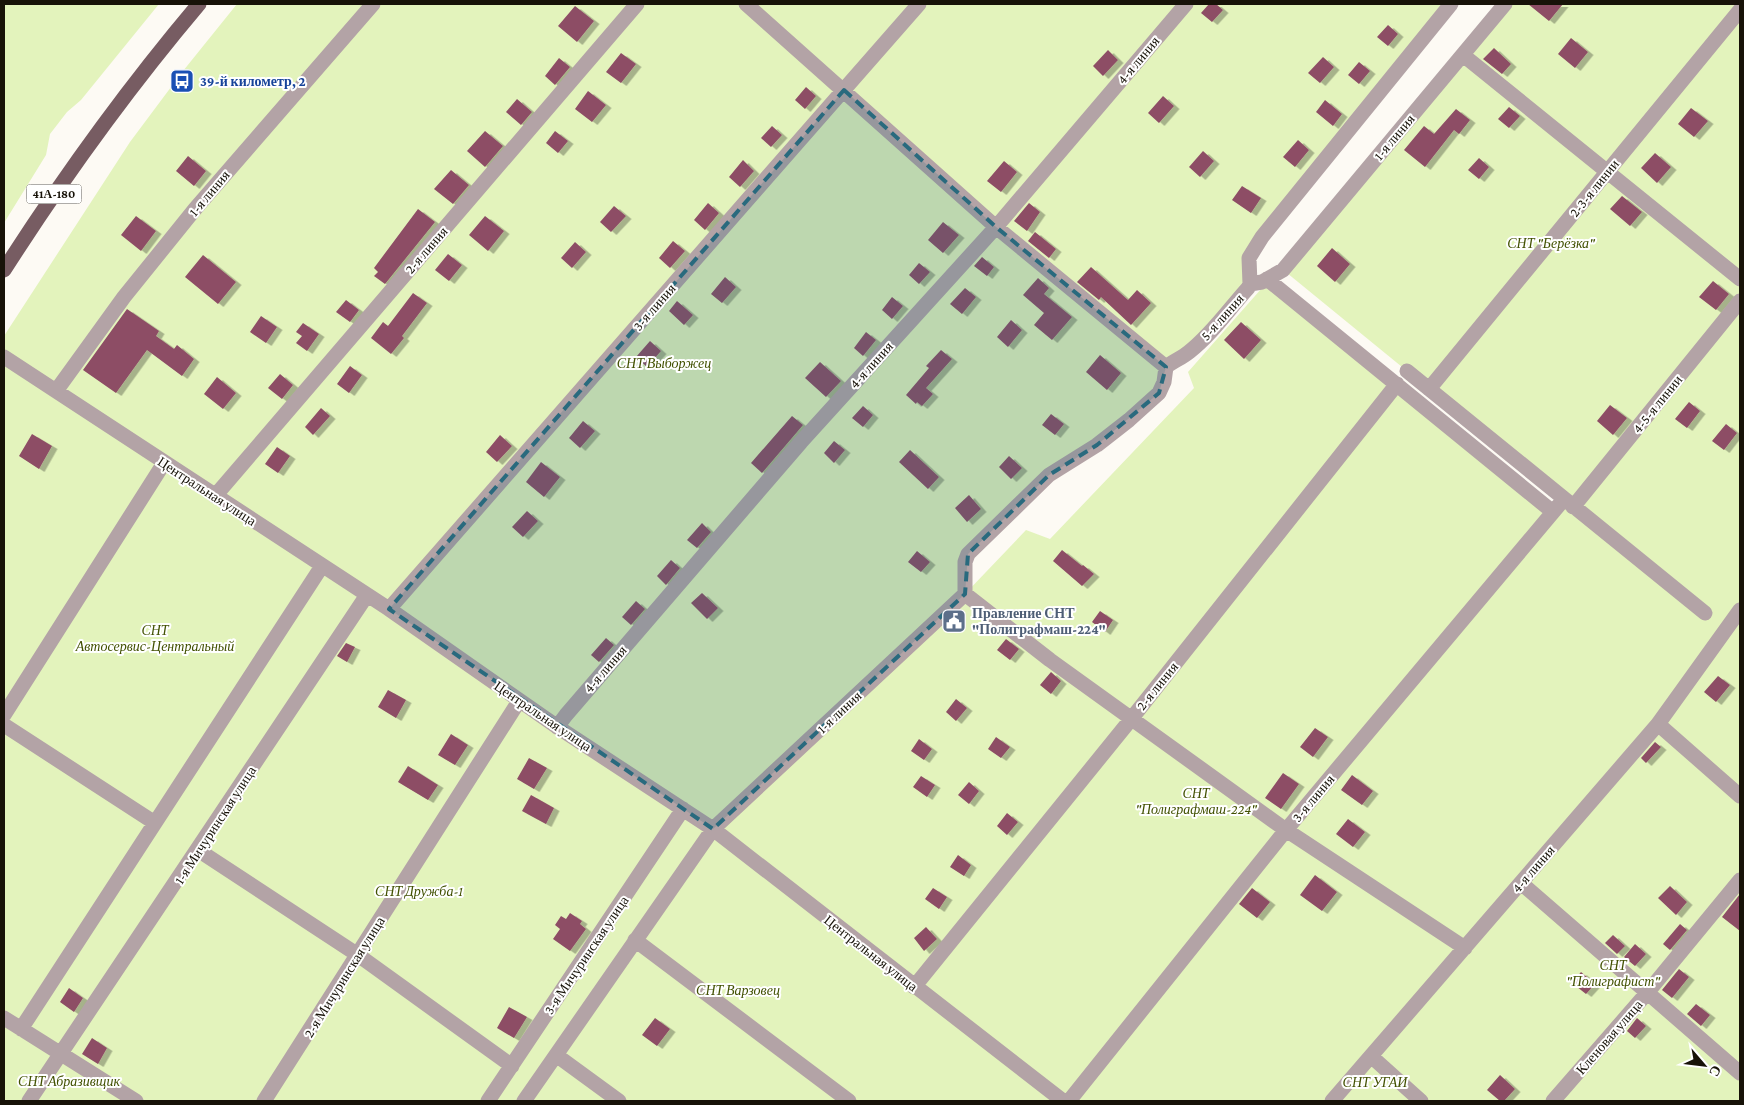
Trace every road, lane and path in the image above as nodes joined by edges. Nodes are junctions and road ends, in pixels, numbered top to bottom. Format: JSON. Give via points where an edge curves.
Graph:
{"nodes":[{"id":1,"x":198,"y":4,"type":"edge"},
{"id":2,"x":373,"y":4,"type":"edge"},
{"id":3,"x":637,"y":4,"type":"edge"},
{"id":4,"x":746,"y":4,"type":"edge"},
{"id":5,"x":919,"y":4,"type":"edge"},
{"id":6,"x":1186,"y":4,"type":"edge"},
{"id":7,"x":1451,"y":4,"type":"edge"},
{"id":8,"x":1505,"y":4,"type":"edge"},
{"id":9,"x":1740,"y":10,"type":"edge"},
{"id":10,"x":1463,"y":55,"type":"junction"},
{"id":11,"x":844,"y":90,"type":"junction"},
{"id":12,"x":1608,"y":172,"type":"junction"},
{"id":13,"x":996,"y":227,"type":"junction"},
{"id":14,"x":4,"y":270,"type":"edge"},
{"id":15,"x":1267,"y":279,"type":"junction"},
{"id":16,"x":1740,"y":279,"type":"edge"},
{"id":17,"x":1250,"y":284,"type":"junction"},
{"id":18,"x":1740,"y":301,"type":"edge"},
{"id":19,"x":4,"y":357,"type":"edge"},
{"id":20,"x":1166,"y":367,"type":"junction"},
{"id":21,"x":1407,"y":371,"type":"dead end"},
{"id":22,"x":1397,"y":384,"type":"junction"},
{"id":23,"x":1429,"y":389,"type":"junction"},
{"id":24,"x":56,"y":391,"type":"junction"},
{"id":25,"x":164,"y":463,"type":"junction"},
{"id":26,"x":215,"y":496,"type":"junction"},
{"id":27,"x":1568,"y":503,"type":"junction"},
{"id":28,"x":1553,"y":512,"type":"junction"},
{"id":29,"x":322,"y":566,"type":"junction"},
{"id":30,"x":965,"y":594,"type":"junction"},
{"id":31,"x":367,"y":595,"type":"junction"},
{"id":32,"x":389,"y":609,"type":"junction"},
{"id":33,"x":1740,"y":610,"type":"edge"},
{"id":34,"x":1704,"y":613,"type":"dead end"},
{"id":35,"x":1732,"y":628,"type":"edge"},
{"id":36,"x":519,"y":701,"type":"junction"},
{"id":37,"x":4,"y":715,"type":"edge"},
{"id":38,"x":1132,"y":718,"type":"junction"},
{"id":39,"x":1658,"y":724,"type":"junction"},
{"id":40,"x":4,"y":725,"type":"edge"},
{"id":41,"x":557,"y":727,"type":"junction"},
{"id":42,"x":1740,"y":796,"type":"edge"},
{"id":43,"x":684,"y":809,"type":"junction"},
{"id":44,"x":154,"y":822,"type":"junction"},
{"id":45,"x":713,"y":829,"type":"junction"},
{"id":46,"x":1286,"y":830,"type":"junction"},
{"id":47,"x":198,"y":850,"type":"junction"},
{"id":48,"x":1740,"y":880,"type":"edge"},
{"id":49,"x":1521,"y":883,"type":"junction"},
{"id":50,"x":635,"y":940,"type":"junction"},
{"id":51,"x":1465,"y":948,"type":"junction"},
{"id":52,"x":358,"y":955,"type":"junction"},
{"id":53,"x":914,"y":987,"type":"junction"},
{"id":54,"x":1647,"y":993,"type":"junction"},
{"id":55,"x":4,"y":1018,"type":"edge"},
{"id":56,"x":21,"y":1029,"type":"junction"},
{"id":57,"x":61,"y":1054,"type":"junction"},
{"id":58,"x":556,"y":1055,"type":"junction"},
{"id":59,"x":1372,"y":1057,"type":"junction"},
{"id":60,"x":512,"y":1066,"type":"junction"},
{"id":61,"x":1740,"y":1073,"type":"edge"},
{"id":62,"x":29,"y":1101,"type":"edge"},
{"id":63,"x":136,"y":1101,"type":"edge"},
{"id":64,"x":264,"y":1101,"type":"edge"},
{"id":65,"x":488,"y":1101,"type":"edge"},
{"id":66,"x":524,"y":1101,"type":"edge"},
{"id":67,"x":619,"y":1101,"type":"edge"},
{"id":68,"x":849,"y":1101,"type":"edge"},
{"id":69,"x":1063,"y":1101,"type":"edge"},
{"id":70,"x":1069,"y":1101,"type":"edge"},
{"id":71,"x":1332,"y":1101,"type":"edge"},
{"id":72,"x":1420,"y":1101,"type":"edge"},
{"id":73,"x":1553,"y":1101,"type":"edge"}],
"edges":[{"from":1,"to":14,"type":"main road","number":"41А-180","via":[[70,170]]},
{"from":2,"to":24,"type":"street","name":"1-я линия","via":[[195,209],[124,297]]},
{"from":3,"to":26,"type":"street","name":"2-я линия"},
{"from":4,"to":11,"type":"street"},
{"from":5,"to":11,"type":"street","name":"3-я линия"},
{"from":6,"to":13,"type":"street","name":"4-я линия"},
{"from":7,"to":17,"type":"street","name":"5-я линия","via":[[1262,237],[1249,258]]},
{"from":8,"to":10,"type":"street","name":"1-я линия"},
{"from":9,"to":12,"type":"street","name":"2-3-я линии"},
{"from":10,"to":12,"type":"street"},
{"from":10,"to":15,"type":"street","name":"1-я линия","via":[[1283,270]]},
{"from":11,"to":13,"type":"street"},
{"from":11,"to":32,"type":"street","name":"3-я линия"},
{"from":12,"to":16,"type":"street"},
{"from":12,"to":23,"type":"street","name":"2-3-я линии"},
{"from":13,"to":20,"type":"street"},
{"from":13,"to":41,"type":"street","name":"4-я линия","via":[[801,442]]},
{"from":15,"to":17,"type":"street"},
{"from":15,"to":22,"type":"street"},
{"from":17,"to":20,"type":"street","name":"5-я линия","via":[[1202,340]]},
{"from":18,"to":27,"type":"street","name":"4-5-я линии"},
{"from":19,"to":24,"type":"street","name":"Центральная улица"},
{"from":20,"to":30,"type":"street","via":[[1159,392],[1103,440],[1049,476],[968,554]]},
{"from":21,"to":23,"type":"street"},
{"from":22,"to":28,"type":"street"},
{"from":22,"to":38,"type":"street","name":"2-я линия"},
{"from":23,"to":27,"type":"street"},
{"from":24,"to":25,"type":"street","name":"Центральная улица"},
{"from":25,"to":26,"type":"street","name":"Центральная улица"},
{"from":25,"to":37,"type":"street"},
{"from":26,"to":29,"type":"street","name":"Центральная улица"},
{"from":27,"to":28,"type":"street","name":"3-я линия"},
{"from":27,"to":34,"type":"street"},
{"from":28,"to":46,"type":"street","name":"3-я линия"},
{"from":29,"to":31,"type":"street","name":"Центральная улица"},
{"from":29,"to":44,"type":"street"},
{"from":30,"to":38,"type":"street"},
{"from":30,"to":45,"type":"street","name":"1-я линия"},
{"from":31,"to":32,"type":"street","name":"Центральная улица"},
{"from":31,"to":47,"type":"street","name":"1-я Мичуринская улица"},
{"from":32,"to":36,"type":"street","name":"Центральная улица"},
{"from":33,"to":35,"type":"street","name":"4-я линия"},
{"from":35,"to":39,"type":"street","name":"4-я линия"},
{"from":36,"to":41,"type":"street","name":"Центральная улица"},
{"from":36,"to":52,"type":"street","name":"2-я Мичуринская улица"},
{"from":38,"to":46,"type":"street"},
{"from":38,"to":53,"type":"street","name":"2-я линия"},
{"from":39,"to":42,"type":"street"},
{"from":39,"to":49,"type":"street","name":"4-я линия"},
{"from":40,"to":44,"type":"street"},
{"from":41,"to":43,"type":"street","name":"Центральная улица"},
{"from":43,"to":45,"type":"street","name":"Центральная улица"},
{"from":43,"to":60,"type":"street","name":"3-я Мичуринская улица"},
{"from":44,"to":56,"type":"street"},
{"from":45,"to":50,"type":"street","name":"1-я линия"},
{"from":45,"to":53,"type":"street","name":"Центральная улица"},
{"from":46,"to":51,"type":"street"},
{"from":46,"to":70,"type":"street","name":"3-я линия"},
{"from":47,"to":52,"type":"street"},
{"from":47,"to":57,"type":"street","name":"1-я Мичуринская улица"},
{"from":48,"to":54,"type":"street","name":"Кленовая улица"},
{"from":49,"to":51,"type":"street","name":"4-я линия"},
{"from":49,"to":54,"type":"street"},
{"from":50,"to":58,"type":"street","name":"1-я линия"},
{"from":50,"to":68,"type":"street"},
{"from":51,"to":59,"type":"street","name":"4-я линия"},
{"from":52,"to":60,"type":"street"},
{"from":52,"to":64,"type":"street","name":"2-я Мичуринская улица"},
{"from":53,"to":69,"type":"street","name":"Центральная улица"},
{"from":54,"to":61,"type":"street"},
{"from":54,"to":73,"type":"street","name":"Кленовая улица"},
{"from":55,"to":56,"type":"street"},
{"from":56,"to":57,"type":"street"},
{"from":57,"to":62,"type":"street","name":"1-я Мичуринская улица"},
{"from":57,"to":63,"type":"street"},
{"from":58,"to":66,"type":"street","name":"1-я линия"},
{"from":58,"to":67,"type":"street"},
{"from":59,"to":71,"type":"street","name":"4-я линия"},
{"from":59,"to":72,"type":"street"},
{"from":60,"to":65,"type":"street","name":"3-я Мичуринская улица"}]}
